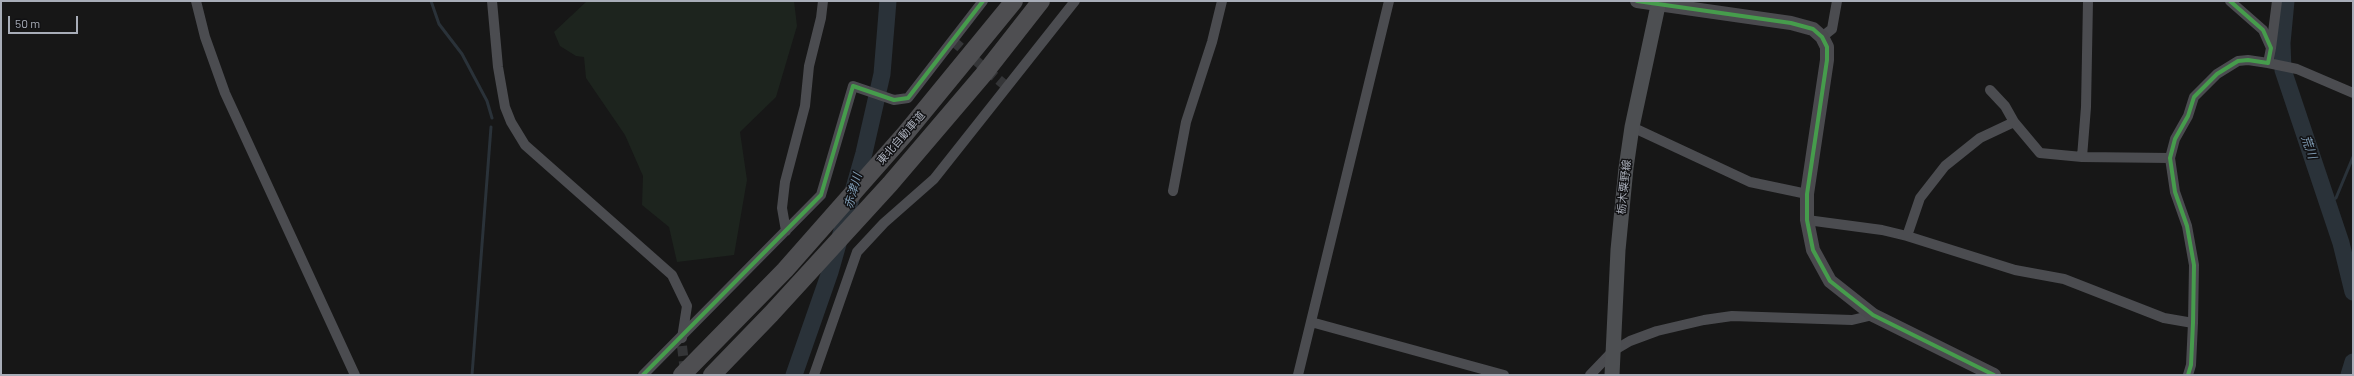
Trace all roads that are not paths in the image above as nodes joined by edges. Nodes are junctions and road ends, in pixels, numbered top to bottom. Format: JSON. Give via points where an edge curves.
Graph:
{"nodes":[{"id":1,"x":196,"y":1,"type":"edge"},
{"id":2,"x":492,"y":1,"type":"edge"},
{"id":3,"x":823,"y":1,"type":"edge"},
{"id":4,"x":983,"y":1,"type":"edge"},
{"id":5,"x":1014,"y":1,"type":"edge"},
{"id":6,"x":1041,"y":1,"type":"edge"},
{"id":7,"x":1075,"y":1,"type":"edge"},
{"id":8,"x":1222,"y":1,"type":"edge"},
{"id":9,"x":1390,"y":1,"type":"edge"},
{"id":10,"x":1637,"y":1,"type":"edge"},
{"id":11,"x":1837,"y":1,"type":"edge"},
{"id":12,"x":2088,"y":1,"type":"edge"},
{"id":13,"x":2230,"y":1,"type":"edge"},
{"id":14,"x":2277,"y":1,"type":"edge"},
{"id":15,"x":1659,"y":3,"type":"edge"},
{"id":16,"x":1822,"y":38,"type":"junction"},
{"id":17,"x":2271,"y":48,"type":"junction"},
{"id":18,"x":2268,"y":63,"type":"junction"},
{"id":19,"x":1990,"y":90,"type":"dead end"},
{"id":20,"x":2353,"y":93,"type":"edge"},
{"id":21,"x":2014,"y":122,"type":"junction"},
{"id":22,"x":1632,"y":127,"type":"junction"},
{"id":23,"x":2082,"y":157,"type":"junction"},
{"id":24,"x":2170,"y":158,"type":"junction"},
{"id":25,"x":1173,"y":191,"type":"dead end"},
{"id":26,"x":1806,"y":194,"type":"junction"},
{"id":27,"x":1807,"y":220,"type":"junction"},
{"id":28,"x":786,"y":231,"type":"junction"},
{"id":29,"x":1907,"y":236,"type":"junction"},
{"id":30,"x":1873,"y":315,"type":"junction"},
{"id":31,"x":1311,"y":322,"type":"junction"},
{"id":32,"x":2194,"y":323,"type":"junction"},
{"id":33,"x":682,"y":342,"type":"junction"},
{"id":34,"x":1613,"y":351,"type":"junction"},
{"id":35,"x":355,"y":375,"type":"edge"},
{"id":36,"x":643,"y":375,"type":"edge"},
{"id":37,"x":682,"y":375,"type":"edge"},
{"id":38,"x":712,"y":375,"type":"edge"},
{"id":39,"x":814,"y":375,"type":"edge"},
{"id":40,"x":1298,"y":375,"type":"edge"},
{"id":41,"x":1504,"y":375,"type":"edge"},
{"id":42,"x":1590,"y":375,"type":"edge"},
{"id":43,"x":1612,"y":375,"type":"edge"},
{"id":44,"x":1994,"y":375,"type":"edge"},
{"id":45,"x":2188,"y":375,"type":"edge"}],
"edges":[{"from":1,"to":35,"type":"street","via":[[205,37],[225,93]]},
{"from":2,"to":33,"type":"street","via":[[498,67],[505,107],[511,122],[525,145],[672,275],[687,306]]},
{"from":3,"to":28,"type":"street","via":[[809,66],[804,106],[785,182],[782,208]]},
{"from":4,"to":28,"type":"street","via":[[908,98],[894,100],[852,86],[821,195]]},
{"from":5,"to":37,"type":"highway","name":"東北自動車道","via":[[905,134],[784,270]]},
{"from":6,"to":38,"type":"highway","name":"東北自動車道","via":[[890,184]]},
{"from":7,"to":39,"type":"street","via":[[934,179],[884,223],[857,252]]},
{"from":8,"to":25,"type":"street","via":[[1212,42],[1186,122]]},
{"from":9,"to":31,"type":"street"},
{"from":10,"to":15,"type":"street"},
{"from":11,"to":16,"type":"street","via":[[1832,29]]},
{"from":12,"to":23,"type":"street","via":[[2086,107]]},
{"from":13,"to":17,"type":"street","via":[[2263,30]]},
{"from":14,"to":17,"type":"street"},
{"from":15,"to":16,"type":"street","via":[[1791,24],[1813,29]]},
{"from":15,"to":22,"type":"main road","name":"栃木粟野線"},
{"from":16,"to":26,"type":"street","via":[[1827,47],[1826,67]]},
{"from":17,"to":18,"type":"street"},
{"from":18,"to":20,"type":"street","via":[[2297,69]]},
{"from":18,"to":24,"type":"street","via":[[2248,60],[2238,62],[2217,74],[2194,97]]},
{"from":19,"to":21,"type":"street","via":[[2005,106]]},
{"from":21,"to":23,"type":"street","via":[[2040,153]]},
{"from":21,"to":29,"type":"street","via":[[1980,138],[1944,166],[1920,198]]},
{"from":22,"to":26,"type":"street","via":[[1750,182]]},
{"from":22,"to":34,"type":"main road","name":"栃木粟野線","via":[[1622,201]]},
{"from":23,"to":24,"type":"street"},
{"from":24,"to":32,"type":"street","via":[[2175,192],[2187,226],[2194,264]]},
{"from":26,"to":27,"type":"street"},
{"from":27,"to":29,"type":"street"},
{"from":27,"to":30,"type":"street","via":[[1813,250],[1830,281]]},
{"from":28,"to":33,"type":"street"},
{"from":29,"to":32,"type":"street","via":[[2015,270],[2064,279],[2164,318]]},
{"from":30,"to":34,"type":"street","via":[[1852,320],[1732,316],[1657,331]]},
{"from":30,"to":44,"type":"street"},
{"from":31,"to":40,"type":"street"},
{"from":31,"to":41,"type":"street"},
{"from":32,"to":45,"type":"street"},
{"from":33,"to":36,"type":"street"},
{"from":34,"to":42,"type":"street"},
{"from":34,"to":43,"type":"main road","name":"栃木粟野線"}]}
